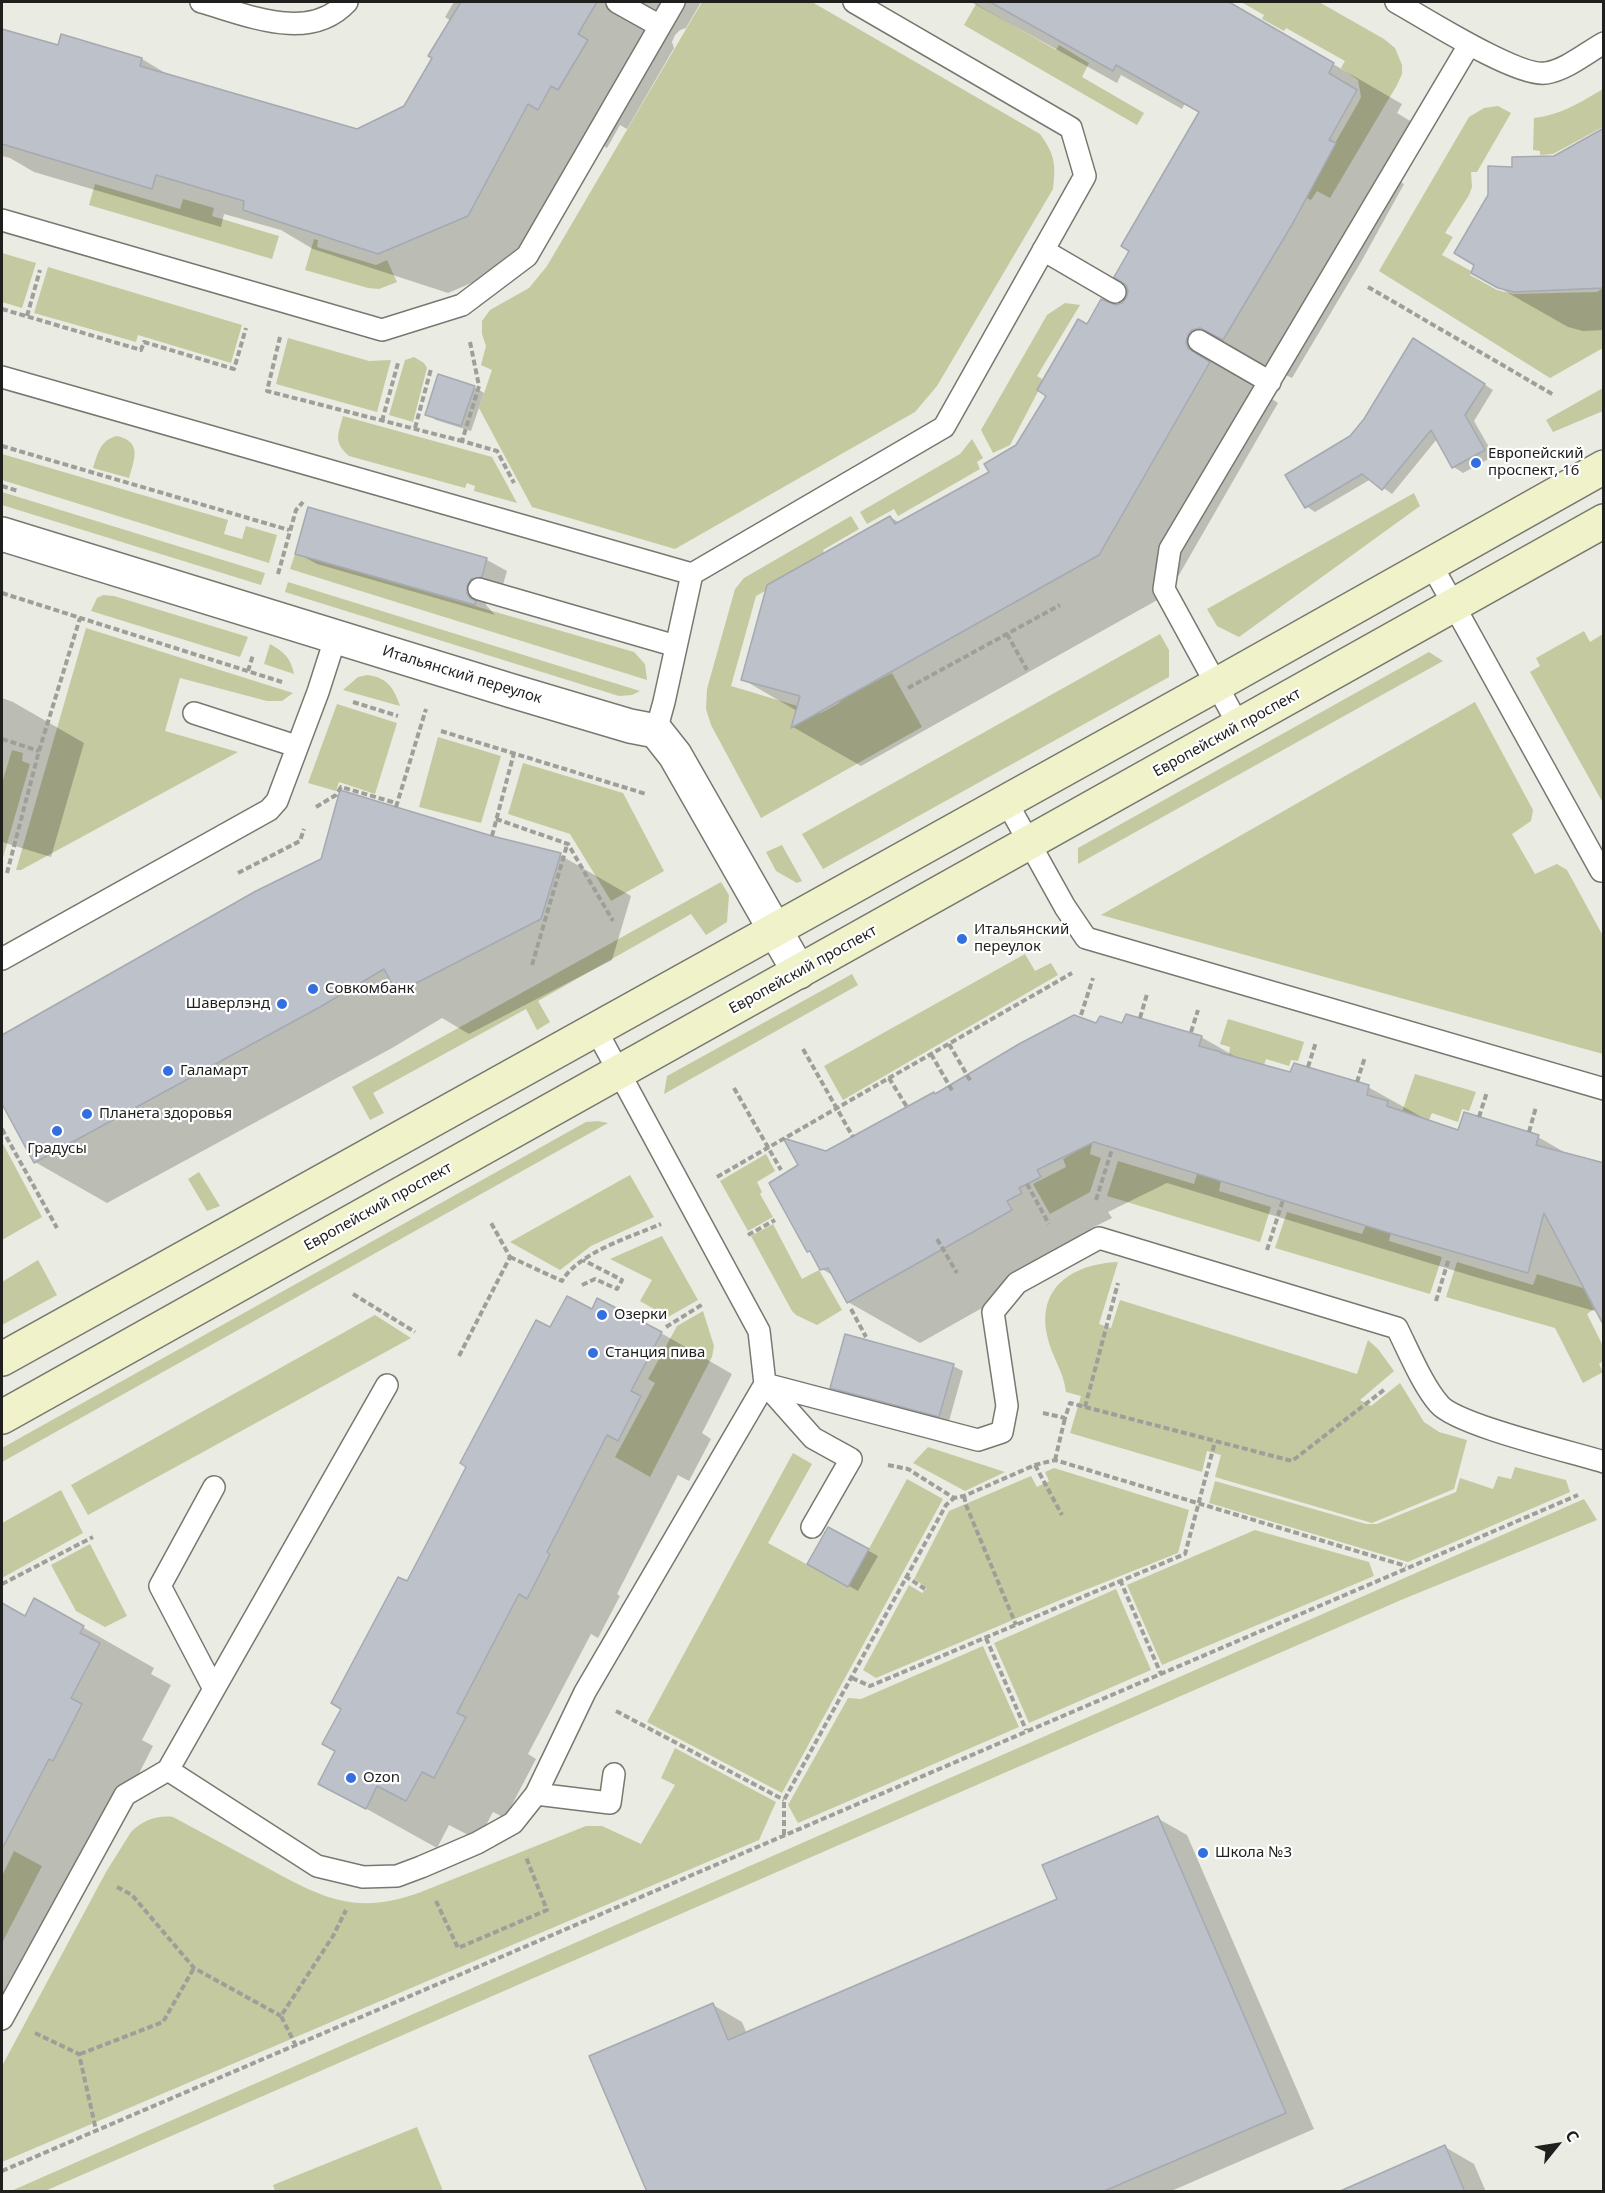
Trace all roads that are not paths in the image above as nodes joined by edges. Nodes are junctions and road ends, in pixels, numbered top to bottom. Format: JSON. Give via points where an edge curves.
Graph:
{"nodes":[{"id":1,"x":201,"y":2,"type":"edge"},
{"id":2,"x":347,"y":2,"type":"edge"},
{"id":3,"x":617,"y":2,"type":"edge"},
{"id":4,"x":674,"y":2,"type":"edge"},
{"id":5,"x":854,"y":2,"type":"edge"},
{"id":6,"x":1396,"y":2,"type":"edge"},
{"id":7,"x":660,"y":26,"type":"junction"},
{"id":8,"x":1604,"y":43,"type":"edge"},
{"id":9,"x":1469,"y":45,"type":"junction"},
{"id":10,"x":2,"y":220,"type":"edge"},
{"id":11,"x":1043,"y":250,"type":"junction"},
{"id":12,"x":1115,"y":292,"type":"dead end"},
{"id":13,"x":1199,"y":341,"type":"dead end"},
{"id":14,"x":2,"y":377,"type":"edge"},
{"id":15,"x":1270,"y":382,"type":"junction"},
{"id":16,"x":1604,"y":467,"type":"edge"},
{"id":17,"x":1604,"y":522,"type":"edge"},
{"id":18,"x":2,"y":534,"type":"edge"},
{"id":19,"x":1431,"y":564,"type":"junction"},
{"id":20,"x":692,"y":574,"type":"junction"},
{"id":21,"x":479,"y":589,"type":"dead end"},
{"id":22,"x":1454,"y":604,"type":"junction"},
{"id":23,"x":336,"y":636,"type":"junction"},
{"id":24,"x":676,"y":646,"type":"junction"},
{"id":25,"x":1216,"y":685,"type":"junction"},
{"id":26,"x":194,"y":713,"type":"dead end"},
{"id":27,"x":1239,"y":726,"type":"junction"},
{"id":28,"x":656,"y":731,"type":"junction"},
{"id":29,"x":296,"y":746,"type":"junction"},
{"id":30,"x":1006,"y":801,"type":"junction"},
{"id":31,"x":1030,"y":843,"type":"junction"},
{"id":32,"x":1604,"y":871,"type":"edge"},
{"id":33,"x":775,"y":928,"type":"junction"},
{"id":34,"x":2,"y":959,"type":"edge"},
{"id":35,"x":799,"y":972,"type":"junction"},
{"id":36,"x":595,"y":1028,"type":"junction"},
{"id":37,"x":619,"y":1072,"type":"junction"},
{"id":38,"x":1604,"y":1089,"type":"edge"},
{"id":39,"x":2,"y":1359,"type":"edge"},
{"id":40,"x":765,"y":1384,"type":"junction"},
{"id":41,"x":387,"y":1385,"type":"dead end"},
{"id":42,"x":4,"y":1409,"type":"edge"},
{"id":43,"x":1604,"y":1462,"type":"edge"},
{"id":44,"x":214,"y":1487,"type":"dead end"},
{"id":45,"x":812,"y":1527,"type":"dead end"},
{"id":46,"x":214,"y":1689,"type":"junction"},
{"id":47,"x":168,"y":1770,"type":"junction"},
{"id":48,"x":614,"y":1774,"type":"dead end"},
{"id":49,"x":536,"y":1794,"type":"junction"},
{"id":50,"x":3,"y":2016,"type":"edge"}],
"edges":[{"from":1,"to":2,"type":"lane","via":[[263,20],[300,25],[336,14]]},
{"from":3,"to":7,"type":"lane"},
{"from":4,"to":7,"type":"lane"},
{"from":5,"to":11,"type":"lane","via":[[1071,128],[1085,176]]},
{"from":6,"to":9,"type":"lane"},
{"from":7,"to":10,"type":"lane","via":[[528,256],[462,305],[382,330]]},
{"from":8,"to":9,"type":"lane","via":[[1544,74]]},
{"from":9,"to":15,"type":"lane"},
{"from":11,"to":12,"type":"lane"},
{"from":11,"to":20,"type":"lane","via":[[944,427]]},
{"from":13,"to":15,"type":"lane"},
{"from":14,"to":20,"type":"lane"},
{"from":15,"to":25,"type":"lane","via":[[1170,549],[1164,589]]},
{"from":16,"to":19,"type":"street"},
{"from":17,"to":22,"type":"street","name":"Европейский проспект"},
{"from":18,"to":23,"type":"street","name":"Итальянский переулок"},
{"from":19,"to":22,"type":"lane"},
{"from":19,"to":25,"type":"street"},
{"from":20,"to":24,"type":"lane"},
{"from":21,"to":24,"type":"lane"},
{"from":22,"to":27,"type":"street","name":"Европейский проспект"},
{"from":22,"to":32,"type":"lane"},
{"from":23,"to":28,"type":"street","name":"Итальянский переулок"},
{"from":23,"to":29,"type":"lane"},
{"from":24,"to":28,"type":"lane"},
{"from":25,"to":27,"type":"lane"},
{"from":25,"to":30,"type":"street"},
{"from":26,"to":29,"type":"lane"},
{"from":27,"to":31,"type":"street","name":"Европейский проспект"},
{"from":28,"to":33,"type":"street","via":[[675,754]]},
{"from":29,"to":34,"type":"lane","via":[[277,801],[269,810]]},
{"from":30,"to":31,"type":"lane"},
{"from":30,"to":33,"type":"street"},
{"from":31,"to":35,"type":"street","name":"Европейский проспект"},
{"from":31,"to":38,"type":"lane","via":[[1086,938]]},
{"from":33,"to":35,"type":"street"},
{"from":33,"to":36,"type":"street"},
{"from":35,"to":37,"type":"street","name":"Европейский проспект"},
{"from":36,"to":37,"type":"lane"},
{"from":36,"to":39,"type":"street"},
{"from":37,"to":40,"type":"lane","via":[[759,1330]]},
{"from":37,"to":42,"type":"street","name":"Европейский проспект"},
{"from":40,"to":43,"type":"lane","via":[[978,1440],[1002,1432],[1007,1407],[993,1312],[1017,1282],[1099,1238],[1397,1328],[1440,1406],[1467,1421]]},
{"from":40,"to":45,"type":"lane","via":[[813,1438],[851,1459]]},
{"from":40,"to":49,"type":"lane","via":[[585,1692]]},
{"from":41,"to":46,"type":"lane"},
{"from":44,"to":46,"type":"lane","via":[[160,1586]]},
{"from":46,"to":47,"type":"lane"},
{"from":47,"to":49,"type":"lane","via":[[317,1866],[363,1878],[397,1876],[477,1844],[513,1823]]},
{"from":47,"to":50,"type":"lane","via":[[125,1795]]},
{"from":48,"to":49,"type":"lane","via":[[610,1803]]}]}
